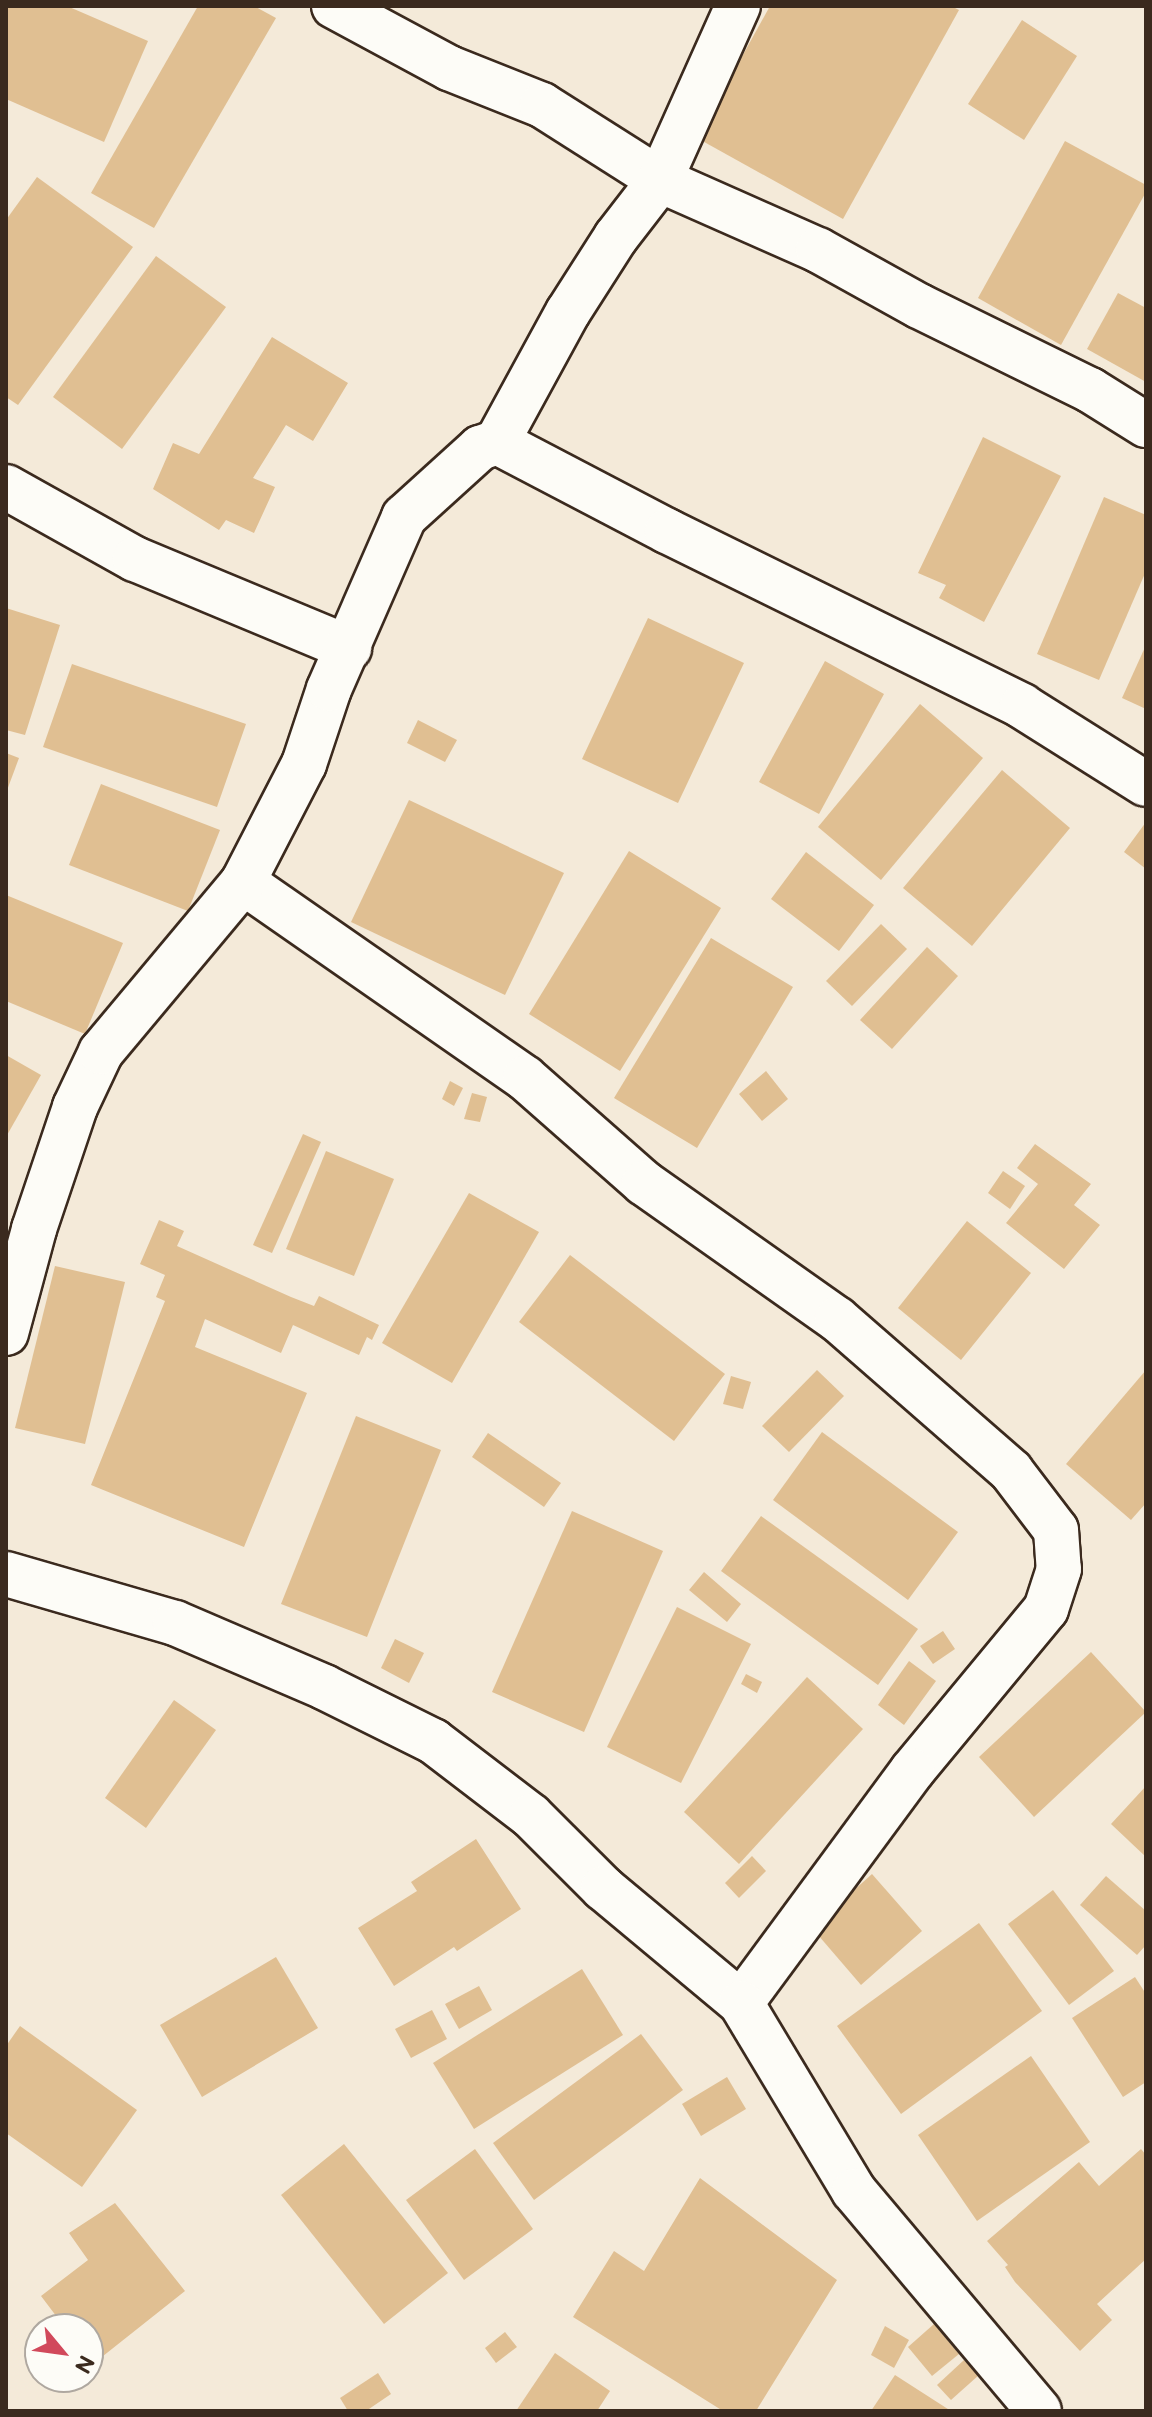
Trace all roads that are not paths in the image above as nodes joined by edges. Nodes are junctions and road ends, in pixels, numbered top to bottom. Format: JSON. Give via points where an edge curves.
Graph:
{"nodes":[{"id":1,"x":334,"y":6,"type":"edge"},
{"id":2,"x":738,"y":6,"type":"edge"},
{"id":3,"x":660,"y":180,"type":"junction"},
{"id":4,"x":1146,"y":425,"type":"edge"},
{"id":5,"x":497,"y":442,"type":"junction"},
{"id":6,"x":6,"y":487,"type":"edge"},
{"id":7,"x":349,"y":648,"type":"junction"},
{"id":8,"x":1146,"y":784,"type":"edge"},
{"id":9,"x":243,"y":882,"type":"junction"},
{"id":10,"x":6,"y":1333,"type":"edge"},
{"id":11,"x":6,"y":1574,"type":"edge"},
{"id":12,"x":741,"y":2003,"type":"junction"},
{"id":13,"x":1039,"y":2411,"type":"edge"}],
"edges":[{"from":1,"to":3,"type":"street","via":[[449,68],[542,105]]},
{"from":2,"to":3,"type":"street"},
{"from":3,"to":4,"type":"street","via":[[818,250],[1090,390]]},
{"from":3,"to":5,"type":"street","via":[[568,312]]},
{"from":5,"to":7,"type":"street","via":[[480,448],[404,517]]},
{"from":5,"to":8,"type":"street","via":[[1022,706]]},
{"from":6,"to":7,"type":"street","via":[[135,559]]},
{"from":7,"to":9,"type":"street","via":[[304,764]]},
{"from":9,"to":10,"type":"street","via":[[101,1052],[75,1107]]},
{"from":9,"to":12,"type":"street","via":[[525,1078],[644,1183],[837,1319],[1011,1471],[1056,1530],[1059,1569],[1046,1609],[912,1771]]},
{"from":11,"to":12,"type":"street","via":[[175,1623],[433,1741],[531,1816],[603,1888]]},
{"from":12,"to":13,"type":"street","via":[[854,2191]]}]}
